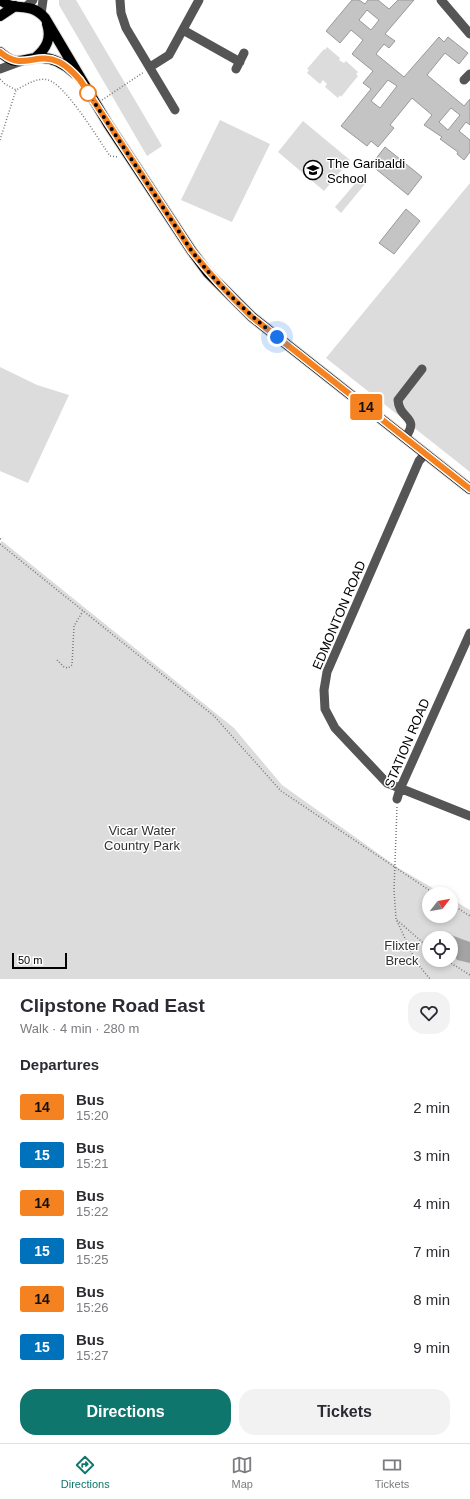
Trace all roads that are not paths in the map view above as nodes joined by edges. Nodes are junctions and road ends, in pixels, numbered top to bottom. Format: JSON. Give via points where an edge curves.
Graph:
{"nodes":[{"id":1,"x":1,"y":0,"type":"edge"},
{"id":2,"x":43,"y":0,"type":"edge"},
{"id":3,"x":120,"y":0,"type":"edge"},
{"id":4,"x":199,"y":0,"type":"edge"},
{"id":5,"x":441,"y":0,"type":"edge"},
{"id":6,"x":30,"y":3,"type":"edge"},
{"id":7,"x":15,"y":6,"type":"junction"},
{"id":8,"x":0,"y":16,"type":"edge"},
{"id":9,"x":43,"y":16,"type":"junction"},
{"id":10,"x":468,"y":27,"type":"edge"},
{"id":11,"x":183,"y":30,"type":"junction"},
{"id":12,"x":0,"y":52,"type":"edge"},
{"id":13,"x":35,"y":58,"type":"junction"},
{"id":14,"x":240,"y":61,"type":"dead end"},
{"id":15,"x":19,"y":62,"type":"junction"},
{"id":16,"x":150,"y":67,"type":"junction"},
{"id":17,"x":0,"y":69,"type":"edge"},
{"id":18,"x":80,"y":80,"type":"junction"},
{"id":19,"x":175,"y":110,"type":"dead end"},
{"id":20,"x":422,"y":369,"type":"dead end"},
{"id":21,"x":405,"y":438,"type":"junction"},
{"id":22,"x":425,"y":454,"type":"junction"},
{"id":23,"x":470,"y":489,"type":"edge"},
{"id":24,"x":470,"y":633,"type":"edge"},
{"id":25,"x":400,"y":789,"type":"junction"},
{"id":26,"x":397,"y":800,"type":"road end"},
{"id":27,"x":470,"y":816,"type":"edge"}],
"edges":[{"from":1,"to":7,"type":"main road","via":[[5,4]]},
{"from":2,"to":9,"type":"street"},
{"from":3,"to":16,"type":"street","via":[[122,19]]},
{"from":4,"to":11,"type":"street"},
{"from":5,"to":10,"type":"street"},
{"from":6,"to":7,"type":"main road"},
{"from":6,"to":9,"type":"main road"},
{"from":7,"to":8,"type":"main road"},
{"from":9,"to":13,"type":"main road","via":[[49,34],[48,43]]},
{"from":9,"to":18,"type":"main road"},
{"from":11,"to":14,"type":"street"},
{"from":11,"to":16,"type":"street","via":[[169,55]]},
{"from":12,"to":15,"type":"main road","via":[[7,58]]},
{"from":13,"to":15,"type":"main road"},
{"from":13,"to":18,"type":"main road","via":[[58,62],[69,68]]},
{"from":15,"to":17,"type":"street"},
{"from":16,"to":19,"type":"street"},
{"from":18,"to":21,"type":"main road","via":[[208,273],[252,317]]},
{"from":20,"to":21,"type":"street","via":[[398,400],[412,425]]},
{"from":21,"to":22,"type":"main road"},
{"from":22,"to":23,"type":"main road"},
{"from":22,"to":25,"type":"street","name":"EDMONTON ROAD","via":[[419,462],[327,672],[324,690],[325,709],[335,728],[387,783]]},
{"from":24,"to":25,"type":"street","name":"STATION ROAD"},
{"from":25,"to":26,"type":"street","name":"STATION ROAD"},
{"from":25,"to":27,"type":"street","name":"EDMONTON ROAD"}]}
